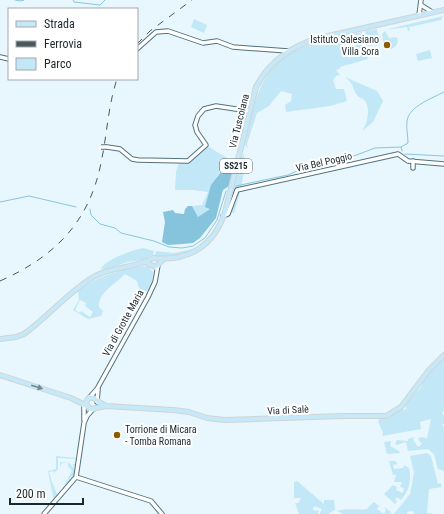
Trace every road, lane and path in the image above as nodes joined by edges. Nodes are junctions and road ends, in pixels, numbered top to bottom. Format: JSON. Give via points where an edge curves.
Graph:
{"nodes":[{"id":1,"x":420,"y":0,"type":"edge"},
{"id":2,"x":422,"y":6,"type":"junction"},
{"id":3,"x":444,"y":10,"type":"edge"},
{"id":4,"x":433,"y":12,"type":"junction"},
{"id":5,"x":420,"y":14,"type":"junction"},
{"id":6,"x":138,"y":48,"type":"edge"},
{"id":7,"x":288,"y":52,"type":"junction"},
{"id":8,"x":249,"y":111,"type":"junction"},
{"id":9,"x":101,"y":147,"type":"dead end"},
{"id":10,"x":413,"y":162,"type":"junction"},
{"id":11,"x":444,"y":164,"type":"edge"},
{"id":12,"x":413,"y":168,"type":"dead end"},
{"id":13,"x":223,"y":216,"type":"junction"},
{"id":14,"x":151,"y":259,"type":"junction"},
{"id":15,"x":160,"y":259,"type":"junction"},
{"id":16,"x":145,"y":262,"type":"junction"},
{"id":17,"x":151,"y":265,"type":"junction"},
{"id":18,"x":158,"y":265,"type":"junction"},
{"id":19,"x":156,"y":276,"type":"junction"},
{"id":20,"x":0,"y":339,"type":"edge"},
{"id":21,"x":443,"y":355,"type":"edge"},
{"id":22,"x":0,"y":375,"type":"edge"},
{"id":23,"x":98,"y":388,"type":"junction"},
{"id":24,"x":89,"y":398,"type":"junction"},
{"id":25,"x":96,"y":400,"type":"junction"},
{"id":26,"x":106,"y":406,"type":"junction"},
{"id":27,"x":86,"y":407,"type":"junction"},
{"id":28,"x":94,"y":408,"type":"junction"},
{"id":29,"x":84,"y":423,"type":"junction"},
{"id":30,"x":76,"y":477,"type":"junction"},
{"id":31,"x":44,"y":514,"type":"edge"},
{"id":32,"x":162,"y":514,"type":"edge"}],
"edges":[{"from":1,"to":2,"type":"street"},
{"from":2,"to":4,"type":"street"},
{"from":2,"to":5,"type":"street"},
{"from":3,"to":4,"type":"main road","name":"Via Tuscolana","number":"SS215"},
{"from":4,"to":5,"type":"main road","name":"Via Tuscolana","number":"SS215"},
{"from":5,"to":7,"type":"main road","name":"Via Tuscolana","number":"SS215","via":[[322,37]]},
{"from":6,"to":7,"type":"street","via":[[156,32],[169,31],[203,43],[217,41],[233,47]]},
{"from":7,"to":8,"type":"main road","name":"Via Tuscolana","number":"SS215","via":[[272,64],[261,78]]},
{"from":8,"to":9,"type":"street","bridge":true,"via":[[214,106],[204,109],[198,116],[196,127],[206,145],[188,161],[138,160],[132,159],[120,149]]},
{"from":8,"to":13,"type":"main road","name":"Via Tuscolana","number":"SS215"},
{"from":10,"to":11,"type":"street","name":"Via Bel Poggio"},
{"from":10,"to":12,"type":"street"},
{"from":10,"to":13,"type":"street","name":"Via Bel Poggio","via":[[398,154],[237,190],[228,214]]},
{"from":13,"to":15,"type":"main road","name":"Via Tuscolana","number":"SS215","via":[[214,234],[198,249],[186,255]]},
{"from":14,"to":15,"type":"main road","name":"Via Tuscolana"},
{"from":14,"to":16,"type":"main road"},
{"from":14,"to":17,"type":"main road"},
{"from":15,"to":18,"type":"main road"},
{"from":16,"to":17,"type":"main road"},
{"from":16,"to":20,"type":"main road","via":[[116,268],[95,276],[26,332],[16,337]]},
{"from":17,"to":18,"type":"main road"},
{"from":17,"to":19,"type":"street"},
{"from":18,"to":19,"type":"street","name":"Via di Grotte Maria"},
{"from":19,"to":23,"type":"street","name":"Via di Grotte Maria","via":[[146,300]]},
{"from":21,"to":26,"type":"main road","name":"Via di Salè","via":[[402,406],[383,417],[225,420],[176,410]]},
{"from":22,"to":27,"type":"main road","one_way":true,"via":[[70,397]]},
{"from":23,"to":24,"type":"street","name":"Via di Grotte Maria"},
{"from":23,"to":25,"type":"street","name":"Via di Grotte Maria"},
{"from":24,"to":25,"type":"main road"},
{"from":24,"to":27,"type":"main road"},
{"from":25,"to":26,"type":"main road"},
{"from":25,"to":28,"type":"main road"},
{"from":26,"to":28,"type":"main road","name":"Via di Salè"},
{"from":27,"to":28,"type":"main road"},
{"from":27,"to":29,"type":"street"},
{"from":28,"to":29,"type":"street"},
{"from":29,"to":30,"type":"street"},
{"from":30,"to":31,"type":"street"},
{"from":30,"to":32,"type":"street","via":[[151,501]]}]}
